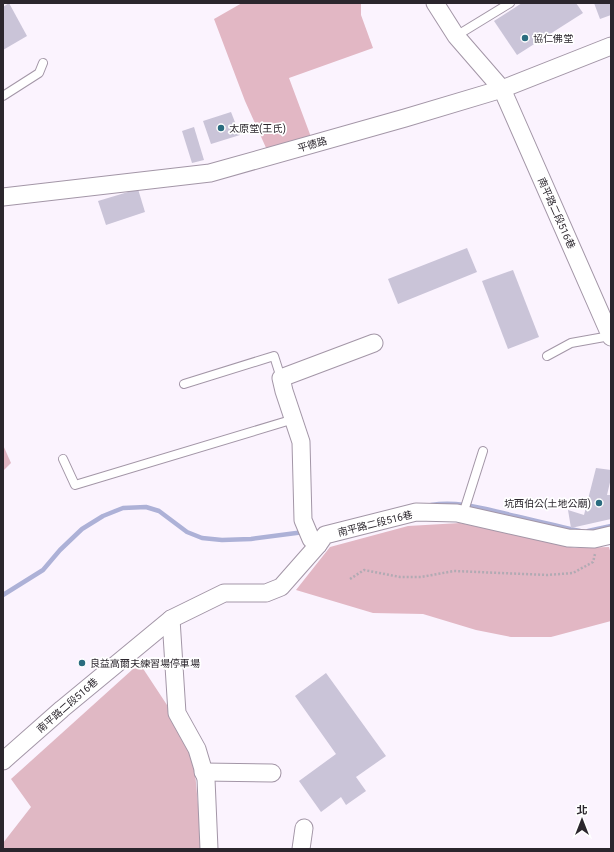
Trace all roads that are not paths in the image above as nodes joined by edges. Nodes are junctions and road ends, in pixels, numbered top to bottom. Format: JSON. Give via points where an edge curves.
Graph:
{"nodes":[{"id":1,"x":435,"y":3,"type":"edge"},
{"id":2,"x":510,"y":3,"type":"edge"},
{"id":3,"x":456,"y":36,"type":"junction"},
{"id":4,"x":611,"y":46,"type":"edge"},
{"id":5,"x":43,"y":63,"type":"dead end"},
{"id":6,"x":502,"y":89,"type":"junction"},
{"id":7,"x":3,"y":96,"type":"edge"},
{"id":8,"x":3,"y":197,"type":"edge"},
{"id":9,"x":611,"y":336,"type":"edge"},
{"id":10,"x":374,"y":342,"type":"dead end"},
{"id":11,"x":548,"y":356,"type":"dead end"},
{"id":12,"x":281,"y":378,"type":"junction"},
{"id":13,"x":184,"y":384,"type":"dead end"},
{"id":14,"x":294,"y":419,"type":"junction"},
{"id":15,"x":483,"y":452,"type":"dead end"},
{"id":16,"x":63,"y":459,"type":"dead end"},
{"id":17,"x":463,"y":514,"type":"junction"},
{"id":18,"x":605,"y":536,"type":"edge"},
{"id":19,"x":314,"y":542,"type":"junction"},
{"id":20,"x":171,"y":619,"type":"junction"},
{"id":21,"x":3,"y":761,"type":"edge"},
{"id":22,"x":204,"y":772,"type":"junction"},
{"id":23,"x":272,"y":773,"type":"dead end"},
{"id":24,"x":304,"y":828,"type":"dead end"},
{"id":25,"x":209,"y":849,"type":"edge"},
{"id":26,"x":301,"y":849,"type":"edge"}],
"edges":[{"from":1,"to":3,"type":"street","name":"南平路二段516巷"},
{"from":2,"to":3,"type":"lane"},
{"from":3,"to":6,"type":"street","name":"南平路二段516巷"},
{"from":4,"to":6,"type":"street","name":"平德路"},
{"from":5,"to":7,"type":"lane","via":[[39,73]]},
{"from":6,"to":8,"type":"street","name":"平德路","via":[[210,173]]},
{"from":6,"to":9,"type":"street","name":"南平路二段516巷"},
{"from":9,"to":11,"type":"lane","via":[[571,344]]},
{"from":10,"to":12,"type":"street"},
{"from":12,"to":13,"type":"lane","via":[[274,356]]},
{"from":12,"to":14,"type":"street"},
{"from":14,"to":16,"type":"lane","via":[[75,485]]},
{"from":14,"to":19,"type":"street","via":[[301,442],[303,520]]},
{"from":15,"to":17,"type":"lane"},
{"from":17,"to":18,"type":"street","name":"南平路二段516巷","via":[[568,538]]},
{"from":17,"to":19,"type":"street","name":"南平路二段516巷","via":[[416,512],[325,535]]},
{"from":19,"to":20,"type":"street","name":"南平路二段516巷","via":[[281,587],[266,592],[224,594]]},
{"from":20,"to":21,"type":"street","name":"南平路二段516巷"},
{"from":20,"to":22,"type":"street","via":[[177,713],[196,749]]},
{"from":22,"to":23,"type":"street"},
{"from":22,"to":25,"type":"street"},
{"from":24,"to":26,"type":"street"}]}
